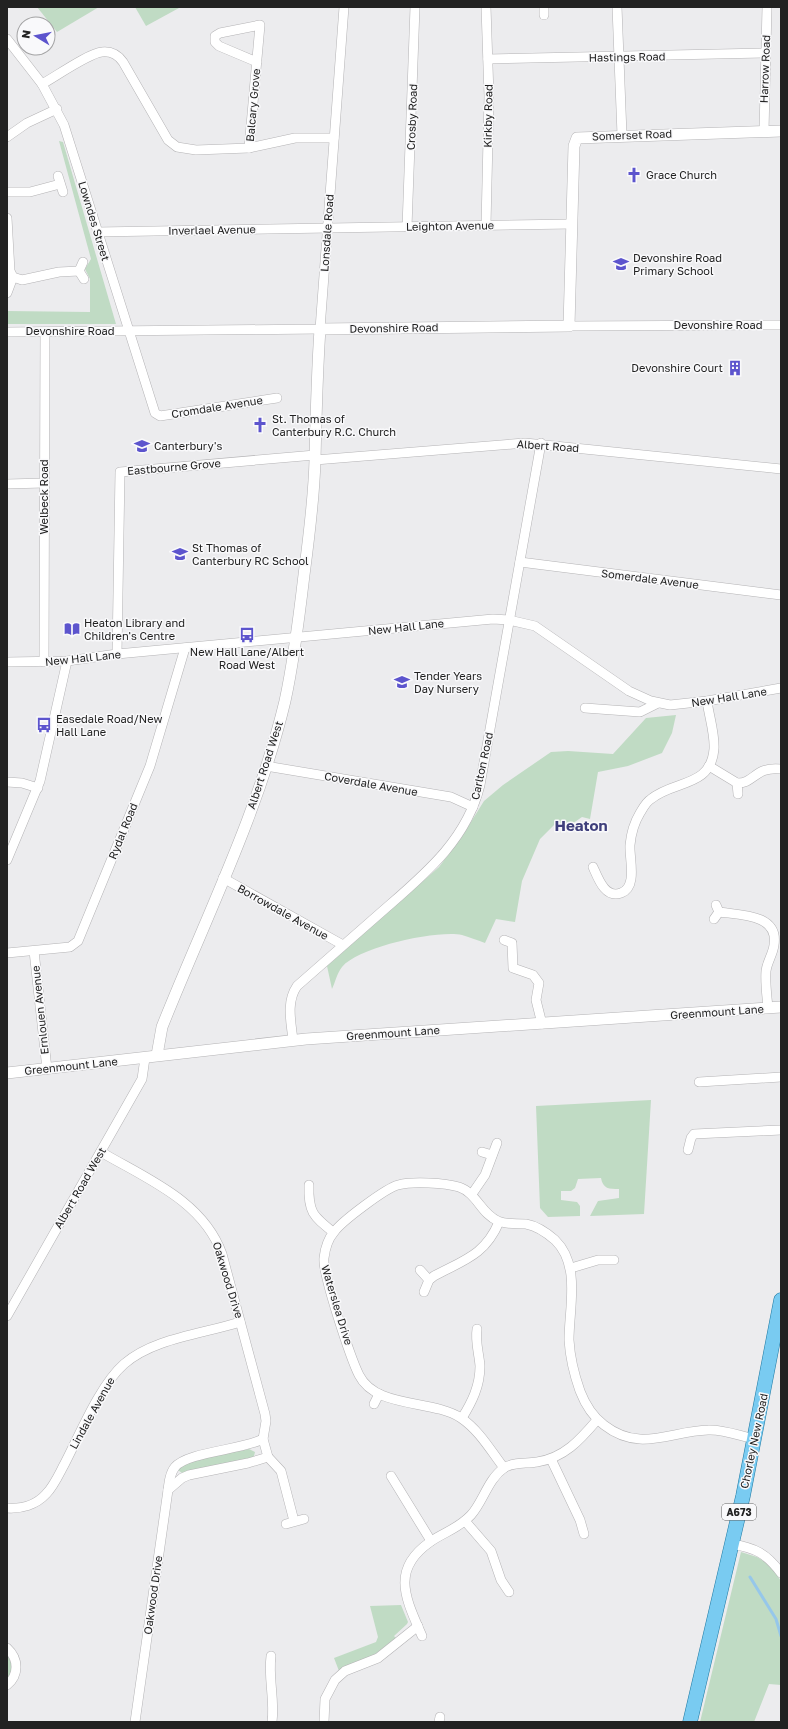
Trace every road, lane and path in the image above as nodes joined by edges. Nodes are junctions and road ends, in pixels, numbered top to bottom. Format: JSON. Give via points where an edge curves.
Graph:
{"nodes":[{"id":1,"x":344,"y":7,"type":"edge"},
{"id":2,"x":415,"y":7,"type":"edge"},
{"id":3,"x":486,"y":7,"type":"edge"},
{"id":4,"x":617,"y":7,"type":"edge"},
{"id":5,"x":767,"y":7,"type":"edge"},
{"id":6,"x":7,"y":39,"type":"edge"},
{"id":7,"x":766,"y":53,"type":"junction"},
{"id":8,"x":619,"y":57,"type":"junction"},
{"id":9,"x":488,"y":59,"type":"junction"},
{"id":10,"x":257,"y":62,"type":"junction"},
{"id":11,"x":42,"y":84,"type":"junction"},
{"id":12,"x":56,"y":109,"type":"junction"},
{"id":13,"x":764,"y":131,"type":"junction"},
{"id":14,"x":781,"y":131,"type":"edge"},
{"id":15,"x":622,"y":135,"type":"junction"},
{"id":16,"x":7,"y":137,"type":"edge"},
{"id":17,"x":334,"y":138,"type":"junction"},
{"id":18,"x":249,"y":148,"type":"junction"},
{"id":19,"x":60,"y":184,"type":"dead end"},
{"id":20,"x":7,"y":192,"type":"edge"},
{"id":21,"x":7,"y":218,"type":"edge"},
{"id":22,"x":572,"y":224,"type":"junction"},
{"id":23,"x":486,"y":225,"type":"junction"},
{"id":24,"x":407,"y":227,"type":"junction"},
{"id":25,"x":328,"y":228,"type":"junction"},
{"id":26,"x":97,"y":232,"type":"junction"},
{"id":27,"x":83,"y":262,"type":"dead end"},
{"id":28,"x":79,"y":271,"type":"junction"},
{"id":29,"x":13,"y":277,"type":"junction"},
{"id":30,"x":84,"y":279,"type":"dead end"},
{"id":31,"x":7,"y":293,"type":"edge"},
{"id":32,"x":781,"y":325,"type":"edge"},
{"id":33,"x":569,"y":326,"type":"junction"},
{"id":34,"x":320,"y":329,"type":"junction"},
{"id":35,"x":129,"y":331,"type":"junction"},
{"id":36,"x":7,"y":332,"type":"edge"},
{"id":37,"x":45,"y":332,"type":"junction"},
{"id":38,"x":277,"y":398,"type":"dead end"},
{"id":39,"x":156,"y":415,"type":"joint"},
{"id":40,"x":541,"y":443,"type":"junction"},
{"id":41,"x":315,"y":457,"type":"junction"},
{"id":42,"x":781,"y":468,"type":"edge"},
{"id":43,"x":44,"y":483,"type":"junction"},
{"id":44,"x":7,"y":484,"type":"edge"},
{"id":45,"x":520,"y":562,"type":"junction"},
{"id":46,"x":781,"y":595,"type":"edge"},
{"id":47,"x":509,"y":620,"type":"junction"},
{"id":48,"x":297,"y":638,"type":"junction"},
{"id":49,"x":185,"y":648,"type":"junction"},
{"id":50,"x":117,"y":654,"type":"junction"},
{"id":51,"x":66,"y":661,"type":"junction"},
{"id":52,"x":7,"y":662,"type":"edge"},
{"id":53,"x":44,"y":662,"type":"junction"},
{"id":54,"x":781,"y":688,"type":"edge"},
{"id":55,"x":707,"y":701,"type":"junction"},
{"id":56,"x":658,"y":703,"type":"junction"},
{"id":57,"x":585,"y":708,"type":"dead end"},
{"id":58,"x":266,"y":766,"type":"junction"},
{"id":59,"x":709,"y":766,"type":"junction"},
{"id":60,"x":781,"y":769,"type":"edge"},
{"id":61,"x":7,"y":782,"type":"edge"},
{"id":62,"x":737,"y":783,"type":"junction"},
{"id":63,"x":38,"y":788,"type":"junction"},
{"id":64,"x":738,"y":794,"type":"dead end"},
{"id":65,"x":473,"y":807,"type":"junction"},
{"id":66,"x":7,"y":860,"type":"edge"},
{"id":67,"x":593,"y":867,"type":"dead end"},
{"id":68,"x":223,"y":878,"type":"junction"},
{"id":69,"x":598,"y":878,"type":"junction"},
{"id":70,"x":589,"y":882,"type":"dead end"},
{"id":71,"x":716,"y":912,"type":"dead end"},
{"id":72,"x":504,"y":940,"type":"dead end"},
{"id":73,"x":343,"y":945,"type":"junction"},
{"id":74,"x":34,"y":951,"type":"junction"},
{"id":75,"x":7,"y":953,"type":"edge"},
{"id":76,"x":781,"y":1007,"type":"edge"},
{"id":77,"x":768,"y":1008,"type":"junction"},
{"id":78,"x":542,"y":1024,"type":"junction"},
{"id":79,"x":293,"y":1040,"type":"junction"},
{"id":80,"x":157,"y":1055,"type":"junction"},
{"id":81,"x":145,"y":1058,"type":"junction"},
{"id":82,"x":46,"y":1069,"type":"junction"},
{"id":83,"x":7,"y":1073,"type":"edge"},
{"id":84,"x":781,"y":1077,"type":"edge"},
{"id":85,"x":699,"y":1082,"type":"dead end"},
{"id":86,"x":781,"y":1130,"type":"edge"},
{"id":87,"x":497,"y":1143,"type":"dead end"},
{"id":88,"x":688,"y":1150,"type":"dead end"},
{"id":89,"x":101,"y":1152,"type":"junction"},
{"id":90,"x":482,"y":1152,"type":"dead end"},
{"id":91,"x":492,"y":1156,"type":"junction"},
{"id":92,"x":308,"y":1185,"type":"dead end"},
{"id":93,"x":472,"y":1194,"type":"junction"},
{"id":94,"x":499,"y":1222,"type":"junction"},
{"id":95,"x":333,"y":1232,"type":"junction"},
{"id":96,"x":614,"y":1260,"type":"dead end"},
{"id":97,"x":571,"y":1268,"type":"junction"},
{"id":98,"x":420,"y":1270,"type":"dead end"},
{"id":99,"x":429,"y":1280,"type":"junction"},
{"id":100,"x":424,"y":1292,"type":"dead end"},
{"id":101,"x":781,"y":1300,"type":"edge"},
{"id":102,"x":7,"y":1316,"type":"edge"},
{"id":103,"x":240,"y":1322,"type":"junction"},
{"id":104,"x":477,"y":1329,"type":"dead end"},
{"id":105,"x":776,"y":1356,"type":"edge"},
{"id":106,"x":379,"y":1394,"type":"junction"},
{"id":107,"x":374,"y":1404,"type":"dead end"},
{"id":108,"x":462,"y":1418,"type":"junction"},
{"id":109,"x":597,"y":1420,"type":"junction"},
{"id":110,"x":263,"y":1439,"type":"junction"},
{"id":111,"x":755,"y":1439,"type":"junction"},
{"id":112,"x":268,"y":1457,"type":"junction"},
{"id":113,"x":551,"y":1459,"type":"junction"},
{"id":114,"x":504,"y":1468,"type":"junction"},
{"id":115,"x":391,"y":1476,"type":"dead end"},
{"id":116,"x":168,"y":1490,"type":"junction"},
{"id":117,"x":7,"y":1508,"type":"edge"},
{"id":118,"x":304,"y":1519,"type":"dead end"},
{"id":119,"x":465,"y":1522,"type":"junction"},
{"id":120,"x":584,"y":1534,"type":"dead end"},
{"id":121,"x":431,"y":1541,"type":"junction"},
{"id":122,"x":732,"y":1544,"type":"junction"},
{"id":123,"x":781,"y":1573,"type":"edge"},
{"id":124,"x":509,"y":1592,"type":"dead end"},
{"id":125,"x":418,"y":1626,"type":"junction"},
{"id":126,"x":422,"y":1636,"type":"dead end"},
{"id":127,"x":7,"y":1648,"type":"edge"},
{"id":128,"x":271,"y":1656,"type":"dead end"},
{"id":129,"x":7,"y":1686,"type":"edge"},
{"id":130,"x":135,"y":1722,"type":"edge"},
{"id":131,"x":272,"y":1722,"type":"edge"},
{"id":132,"x":324,"y":1722,"type":"edge"},
{"id":133,"x":690,"y":1722,"type":"edge"}],
"edges":[{"from":1,"to":17,"type":"street","name":"Lonsdale Road"},
{"from":2,"to":24,"type":"street","name":"Crosby Road"},
{"from":3,"to":9,"type":"street","name":"Kirkby Road"},
{"from":4,"to":8,"type":"street"},
{"from":5,"to":7,"type":"street","name":"Harrow Road"},
{"from":6,"to":11,"type":"street","name":"Lowndes Street"},
{"from":7,"to":8,"type":"street","name":"Hastings Road"},
{"from":7,"to":13,"type":"street","name":"Harrow Road"},
{"from":8,"to":9,"type":"street","name":"Hastings Road"},
{"from":8,"to":15,"type":"street"},
{"from":9,"to":23,"type":"street","name":"Kirkby Road"},
{"from":10,"to":10,"type":"street","name":"Balcary Grove","via":[[260,25],[216,36],[215,42],[219,46]]},
{"from":10,"to":18,"type":"street","name":"Balcary Grove"},
{"from":11,"to":12,"type":"street","name":"Lowndes Street"},
{"from":11,"to":18,"type":"street","via":[[94,54],[109,52],[123,62],[172,144],[189,150]]},
{"from":12,"to":16,"type":"street","via":[[27,123]]},
{"from":12,"to":26,"type":"street","name":"Lowndes Street","via":[[64,125]]},
{"from":13,"to":14,"type":"street","name":"Somerset Road"},
{"from":13,"to":15,"type":"street","name":"Somerset Road"},
{"from":15,"to":22,"type":"street","name":"Somerset Road","via":[[580,137],[575,140]]},
{"from":17,"to":18,"type":"street","via":[[295,138]]},
{"from":17,"to":25,"type":"street","name":"Lonsdale Road"},
{"from":19,"to":20,"type":"street","via":[[30,192]]},
{"from":21,"to":29,"type":"street","via":[[10,272]]},
{"from":22,"to":23,"type":"street","name":"Leighton Avenue"},
{"from":22,"to":33,"type":"street","name":"Somerset Road"},
{"from":23,"to":24,"type":"street","name":"Leighton Avenue"},
{"from":24,"to":25,"type":"street","name":"Leighton Avenue"},
{"from":25,"to":26,"type":"street","name":"Inverlael Avenue"},
{"from":25,"to":34,"type":"street","name":"Lonsdale Road"},
{"from":26,"to":35,"type":"street","name":"Lowndes Street"},
{"from":27,"to":28,"type":"street"},
{"from":28,"to":29,"type":"street","via":[[59,272],[22,280]]},
{"from":28,"to":30,"type":"street"},
{"from":29,"to":31,"type":"street"},
{"from":32,"to":33,"type":"street","name":"Devonshire Road"},
{"from":33,"to":34,"type":"street","name":"Devonshire Road"},
{"from":34,"to":35,"type":"street","name":"Devonshire Road"},
{"from":34,"to":41,"type":"street","name":"Lonsdale Road","via":[[315,401]]},
{"from":35,"to":37,"type":"street","name":"Devonshire Road"},
{"from":35,"to":39,"type":"street","name":"Lowndes Street"},
{"from":36,"to":37,"type":"street","name":"Devonshire Road"},
{"from":37,"to":43,"type":"street","name":"Welbeck Road"},
{"from":38,"to":39,"type":"street","name":"Cromdale Avenue"},
{"from":40,"to":41,"type":"street","name":"Albert Road"},
{"from":40,"to":42,"type":"street","name":"Albert Road"},
{"from":40,"to":45,"type":"street","name":"Carlton Road"},
{"from":41,"to":48,"type":"street","name":"Albert Road West","via":[[309,540]]},
{"from":41,"to":50,"type":"street","name":"Eastbourne Grove","via":[[120,472]]},
{"from":43,"to":44,"type":"street"},
{"from":43,"to":53,"type":"street","name":"Welbeck Road"},
{"from":45,"to":46,"type":"street","name":"Somerdale Avenue"},
{"from":45,"to":47,"type":"street","name":"Carlton Road"},
{"from":47,"to":48,"type":"street","name":"New Hall Lane","via":[[488,619]]},
{"from":47,"to":56,"type":"street","name":"New Hall Lane","via":[[535,626],[629,691]]},
{"from":47,"to":65,"type":"street","name":"Carlton Road","via":[[480,785]]},
{"from":48,"to":49,"type":"street","name":"New Hall Lane"},
{"from":48,"to":58,"type":"street","name":"Albert Road West","via":[[285,700]]},
{"from":49,"to":50,"type":"street","name":"New Hall Lane"},
{"from":49,"to":74,"type":"street","name":"Rydal Road","via":[[150,766],[78,941],[70,947]]},
{"from":50,"to":51,"type":"street","name":"New Hall Lane"},
{"from":51,"to":53,"type":"street","name":"New Hall Lane"},
{"from":51,"to":63,"type":"street"},
{"from":52,"to":53,"type":"street","name":"New Hall Lane"},
{"from":54,"to":55,"type":"street","name":"New Hall Lane"},
{"from":55,"to":56,"type":"street","name":"New Hall Lane","via":[[679,705]]},
{"from":55,"to":59,"type":"street","via":[[714,744]]},
{"from":56,"to":57,"type":"street","via":[[640,712]]},
{"from":58,"to":65,"type":"street","name":"Coverdale Avenue","via":[[451,797]]},
{"from":58,"to":68,"type":"street","name":"Albert Road West","via":[[249,816]]},
{"from":59,"to":62,"type":"street"},
{"from":59,"to":69,"type":"street","via":[[692,781],[648,795],[632,834],[631,878],[628,888],[620,894],[611,893],[603,887]]},
{"from":60,"to":62,"type":"street","via":[[768,768],[747,781]]},
{"from":61,"to":63,"type":"street"},
{"from":62,"to":64,"type":"street"},
{"from":63,"to":66,"type":"street"},
{"from":65,"to":73,"type":"street","name":"Carlton Road","via":[[460,832],[438,861]]},
{"from":67,"to":69,"type":"street"},
{"from":68,"to":73,"type":"street","name":"Borrowdale Avenue"},
{"from":68,"to":80,"type":"street","name":"Albert Road West","via":[[162,1027]]},
{"from":69,"to":70,"type":"street"},
{"from":71,"to":77,"type":"street","via":[[760,919],[774,932],[774,944],[766,971]]},
{"from":72,"to":78,"type":"street","via":[[512,944],[513,968],[533,975],[539,983],[536,1000]]},
{"from":73,"to":79,"type":"street","name":"Carlton Road","via":[[294,990],[290,1004]]},
{"from":74,"to":75,"type":"street","name":"Rydal Road"},
{"from":74,"to":82,"type":"street","name":"Ernlouen Avenue"},
{"from":76,"to":77,"type":"street","name":"Greenmount Lane"},
{"from":77,"to":78,"type":"street","name":"Greenmount Lane"},
{"from":78,"to":79,"type":"street","name":"Greenmount Lane"},
{"from":79,"to":80,"type":"street","name":"Greenmount Lane"},
{"from":80,"to":81,"type":"street","name":"Greenmount Lane"},
{"from":81,"to":82,"type":"street","name":"Greenmount Lane"},
{"from":81,"to":89,"type":"street","name":"Albert Road West","via":[[142,1079]]},
{"from":82,"to":83,"type":"street","name":"Greenmount Lane"},
{"from":84,"to":85,"type":"street"},
{"from":86,"to":88,"type":"street","via":[[694,1134]]},
{"from":87,"to":91,"type":"street"},
{"from":89,"to":102,"type":"street","name":"Albert Road West"},
{"from":89,"to":103,"type":"street","name":"Oakwood Drive","via":[[181,1199],[204,1222],[219,1246]]},
{"from":90,"to":91,"type":"street"},
{"from":91,"to":93,"type":"street","via":[[485,1175]]},
{"from":92,"to":95,"type":"street","via":[[304,1199],[313,1215]]},
{"from":93,"to":94,"type":"street","via":[[484,1211]]},
{"from":93,"to":95,"type":"street","name":"Waterslea Drive","via":[[459,1187],[388,1183]]},
{"from":94,"to":97,"type":"street","via":[[525,1224],[540,1229],[561,1246]]},
{"from":94,"to":99,"type":"street","via":[[493,1236],[482,1249]]},
{"from":95,"to":106,"type":"street","name":"Waterslea Drive","via":[[325,1251],[324,1270],[359,1375],[366,1386]]},
{"from":96,"to":97,"type":"street","via":[[597,1256]]},
{"from":97,"to":109,"type":"street","via":[[569,1341],[572,1368],[584,1400]]},
{"from":98,"to":99,"type":"street"},
{"from":99,"to":100,"type":"street"},
{"from":101,"to":105,"type":"main road","name":"Chorley New Road","number":"A673"},
{"from":103,"to":110,"type":"street","name":"Oakwood Drive","via":[[265,1414]]},
{"from":103,"to":117,"type":"street","name":"Lindale Avenue","via":[[157,1345],[134,1356],[113,1376],[102,1391],[46,1494],[24,1508]]},
{"from":104,"to":108,"type":"street","via":[[472,1342],[480,1376],[475,1396]]},
{"from":105,"to":111,"type":"main road","name":"Chorley New Road","number":"A673"},
{"from":106,"to":107,"type":"street"},
{"from":106,"to":108,"type":"street","name":"Waterslea Drive","via":[[438,1408]]},
{"from":108,"to":114,"type":"street","name":"Waterslea Drive"},
{"from":109,"to":111,"type":"street","via":[[615,1432],[635,1439],[656,1439],[712,1430]]},
{"from":109,"to":113,"type":"street","via":[[573,1446]]},
{"from":110,"to":112,"type":"street","name":"Oakwood Drive"},
{"from":110,"to":116,"type":"street","name":"Oakwood Drive","via":[[239,1448],[185,1460],[174,1467]]},
{"from":111,"to":122,"type":"main road","name":"Chorley New Road","number":"A673"},
{"from":112,"to":116,"type":"street","via":[[189,1475]]},
{"from":112,"to":118,"type":"street","name":"Oakwood Drive","via":[[281,1471],[290,1522]]},
{"from":113,"to":114,"type":"street"},
{"from":113,"to":120,"type":"street","via":[[584,1518]]},
{"from":114,"to":119,"type":"street","via":[[497,1474],[477,1508]]},
{"from":115,"to":121,"type":"street","via":[[399,1498]]},
{"from":116,"to":130,"type":"street","name":"Oakwood Drive"},
{"from":119,"to":121,"type":"street"},
{"from":119,"to":124,"type":"street","via":[[491,1551],[505,1577]]},
{"from":121,"to":125,"type":"street","via":[[412,1560],[404,1579],[406,1600]]},
{"from":122,"to":123,"type":"street","via":[[754,1549],[772,1561]]},
{"from":122,"to":133,"type":"main road","name":"Chorley New Road","number":"A673"},
{"from":125,"to":126,"type":"street"},
{"from":125,"to":132,"type":"street","via":[[378,1658],[345,1671],[334,1680],[325,1699]]},
{"from":127,"to":129,"type":"street","via":[[16,1665],[15,1675]]},
{"from":128,"to":131,"type":"street","via":[[269,1673]]}]}
